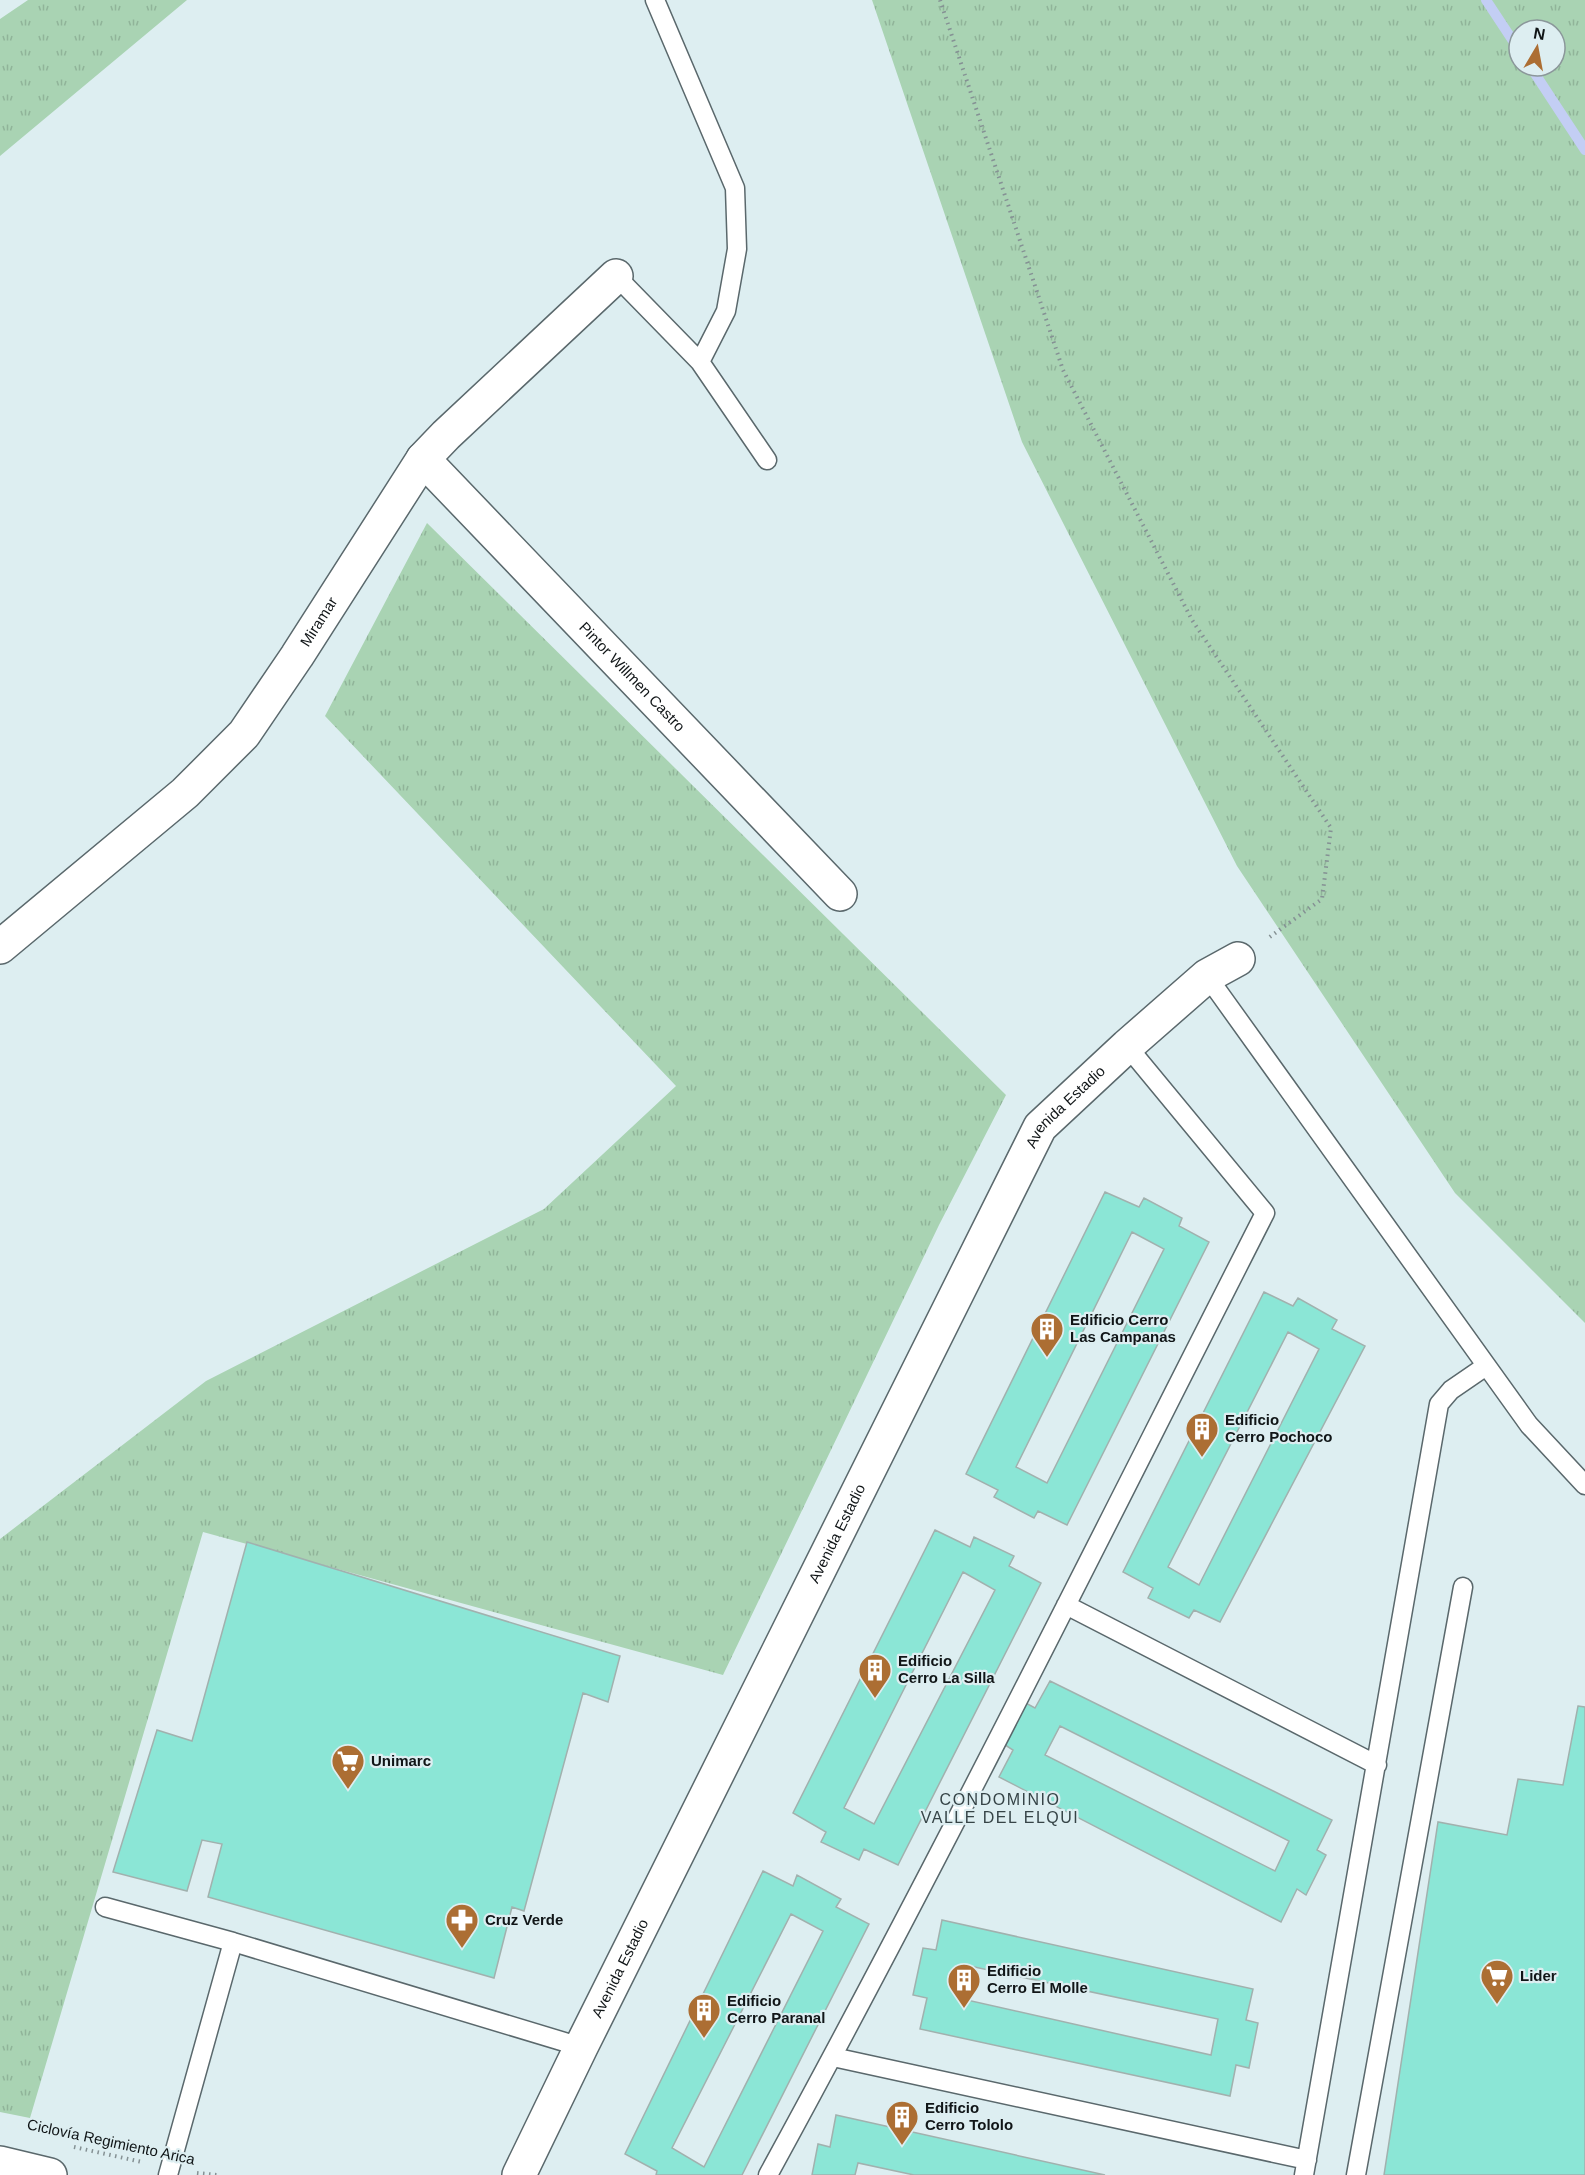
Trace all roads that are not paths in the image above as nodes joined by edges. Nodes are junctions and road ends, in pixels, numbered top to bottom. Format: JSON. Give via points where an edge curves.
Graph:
{"nodes":[{"id":1,"x":655,"y":0,"type":"edge"},
{"id":2,"x":616,"y":276,"type":"joint"},
{"id":3,"x":700,"y":362,"type":"junction"},
{"id":4,"x":423,"y":459,"type":"junction"},
{"id":5,"x":768,"y":460,"type":"dead end"},
{"id":6,"x":840,"y":894,"type":"dead end"},
{"id":7,"x":0,"y":947,"type":"edge"},
{"id":8,"x":1238,"y":959,"type":"road end"},
{"id":9,"x":1207,"y":976,"type":"junction"},
{"id":10,"x":1127,"y":1046,"type":"junction"},
{"id":11,"x":1486,"y":1366,"type":"junction"},
{"id":12,"x":1585,"y":1485,"type":"edge"},
{"id":13,"x":1463,"y":1587,"type":"dead end"},
{"id":14,"x":1066,"y":1605,"type":"junction"},
{"id":15,"x":1377,"y":1765,"type":"junction"},
{"id":16,"x":105,"y":1907,"type":"dead end"},
{"id":17,"x":233,"y":1942,"type":"junction"},
{"id":18,"x":581,"y":2047,"type":"junction"},
{"id":19,"x":833,"y":2057,"type":"junction"},
{"id":20,"x":0,"y":2163,"type":"edge"},
{"id":21,"x":1306,"y":2167,"type":"edge"},
{"id":22,"x":169,"y":2171,"type":"edge"},
{"id":23,"x":50,"y":2175,"type":"edge"},
{"id":24,"x":519,"y":2175,"type":"edge"},
{"id":25,"x":768,"y":2175,"type":"edge"},
{"id":26,"x":1356,"y":2175,"type":"edge"}],
"edges":[{"from":1,"to":3,"type":"lane","via":[[735,188],[737,249],[726,311]]},
{"from":2,"to":3,"type":"lane"},
{"from":2,"to":4,"type":"street","name":"Miramar"},
{"from":3,"to":5,"type":"lane"},
{"from":4,"to":6,"type":"street","name":"Pintor Willmen Castro"},
{"from":4,"to":7,"type":"street","name":"Miramar","via":[[244,734],[185,793]]},
{"from":8,"to":9,"type":"street","name":"Avenida Estadio"},
{"from":9,"to":10,"type":"street","name":"Avenida Estadio"},
{"from":9,"to":11,"type":"lane"},
{"from":10,"to":14,"type":"lane","via":[[1265,1213]]},
{"from":10,"to":18,"type":"street","name":"Avenida Estadio","via":[[1040,1127]]},
{"from":11,"to":12,"type":"lane","via":[[1529,1425]]},
{"from":11,"to":15,"type":"lane","via":[[1451,1390],[1439,1404]]},
{"from":13,"to":26,"type":"lane"},
{"from":14,"to":15,"type":"lane"},
{"from":14,"to":19,"type":"lane"},
{"from":15,"to":21,"type":"lane"},
{"from":16,"to":17,"type":"lane"},
{"from":17,"to":18,"type":"lane"},
{"from":17,"to":22,"type":"lane"},
{"from":18,"to":24,"type":"street","name":"Avenida Estadio"},
{"from":19,"to":21,"type":"lane"},
{"from":19,"to":25,"type":"lane"},
{"from":20,"to":23,"type":"street"}]}
